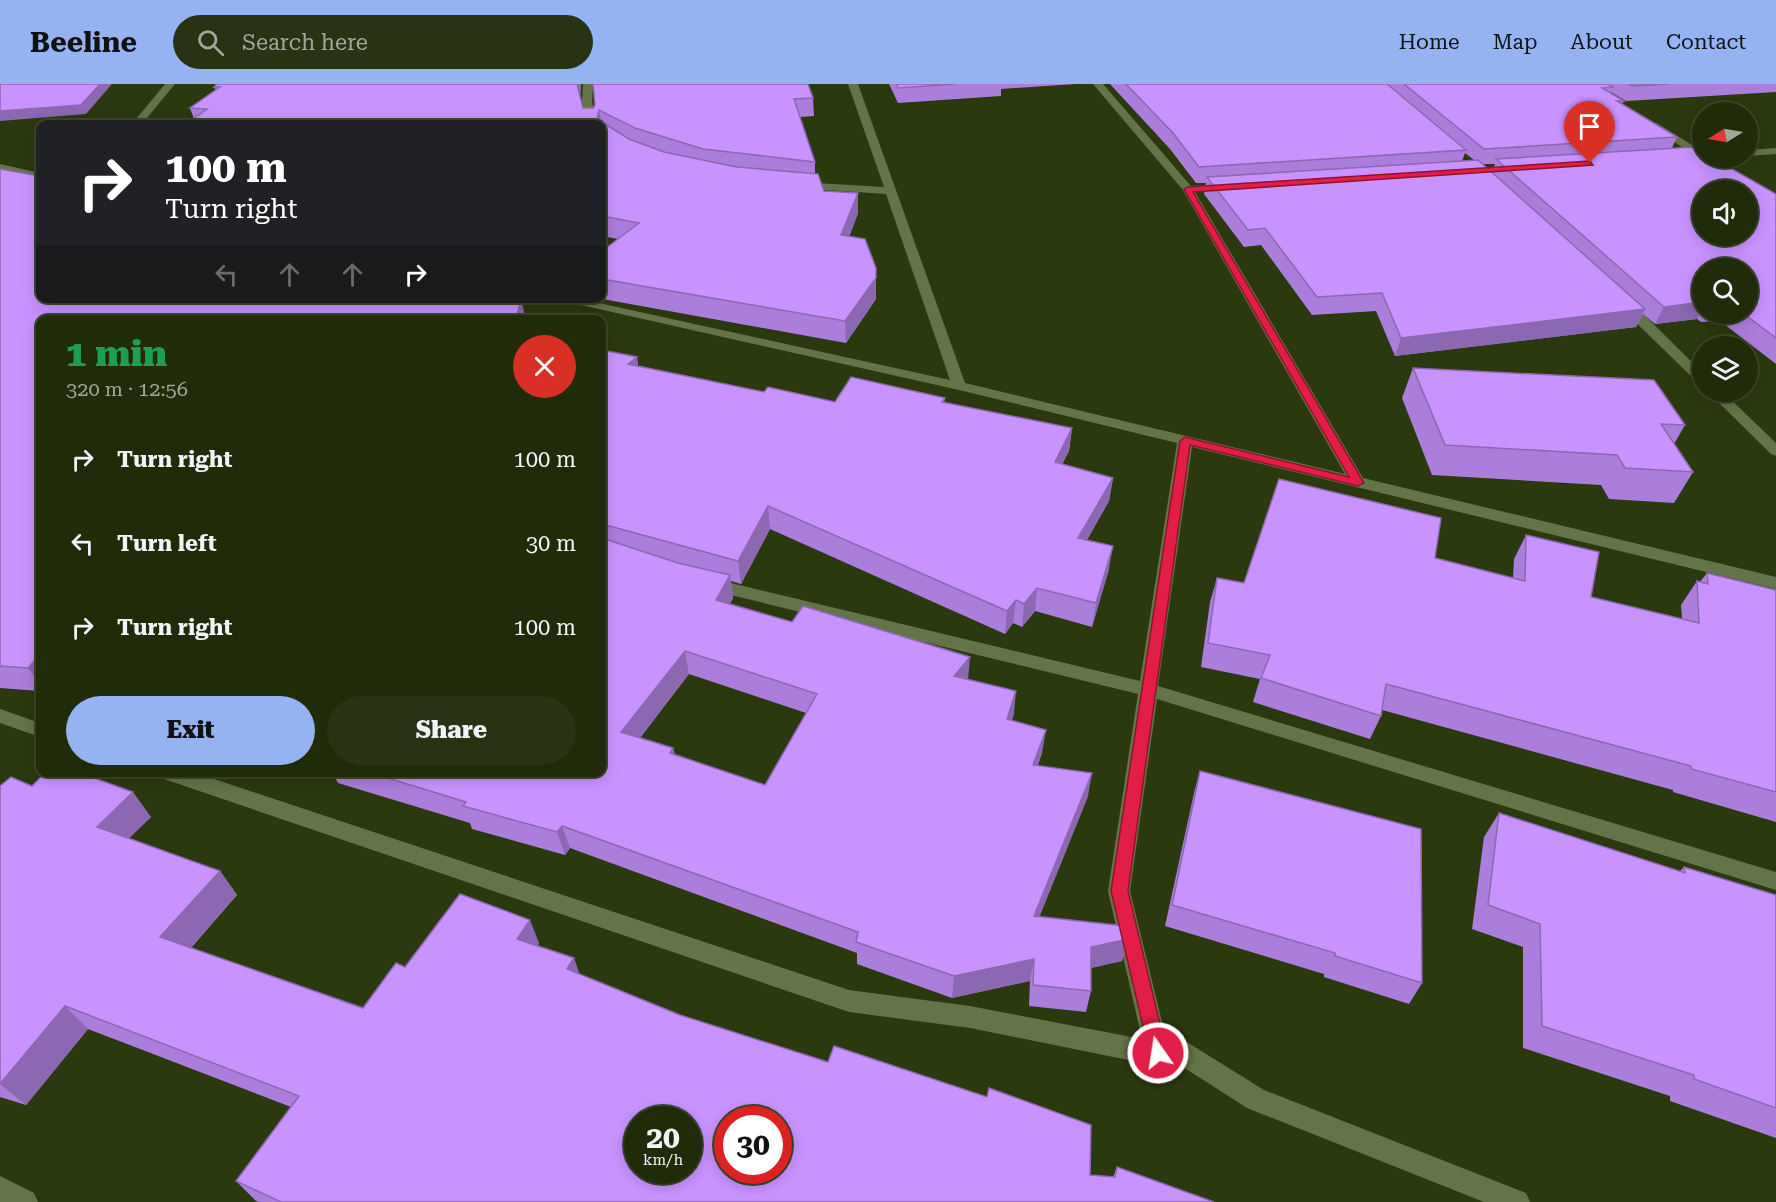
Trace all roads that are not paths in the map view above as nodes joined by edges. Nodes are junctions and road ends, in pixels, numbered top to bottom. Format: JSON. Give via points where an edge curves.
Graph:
{"nodes":[{"id":1,"x":170,"y":84,"type":"edge"},
{"id":2,"x":588,"y":84,"type":"edge"},
{"id":3,"x":853,"y":84,"type":"edge"},
{"id":4,"x":1098,"y":84,"type":"edge"},
{"id":5,"x":140,"y":120,"type":"edge"},
{"id":6,"x":590,"y":120,"type":"edge"},
{"id":7,"x":1645,"y":120,"type":"edge"},
{"id":8,"x":1692,"y":149,"type":"edge"},
{"id":9,"x":1776,"y":151,"type":"edge"},
{"id":10,"x":1758,"y":152,"type":"edge"},
{"id":11,"x":1679,"y":158,"type":"edge"},
{"id":12,"x":1692,"y":158,"type":"edge"},
{"id":13,"x":0,"y":167,"type":"edge"},
{"id":14,"x":36,"y":175,"type":"edge"},
{"id":15,"x":786,"y":184,"type":"edge"},
{"id":16,"x":1246,"y":186,"type":"edge"},
{"id":17,"x":1188,"y":189,"type":"junction"},
{"id":18,"x":890,"y":191,"type":"junction"},
{"id":19,"x":1610,"y":291,"type":"edge"},
{"id":20,"x":579,"y":303,"type":"edge"},
{"id":21,"x":1692,"y":369,"type":"edge"},
{"id":22,"x":959,"y":386,"type":"junction"},
{"id":23,"x":1725,"y":402,"type":"edge"},
{"id":24,"x":1185,"y":441,"type":"junction"},
{"id":25,"x":1776,"y":451,"type":"edge"},
{"id":26,"x":1358,"y":483,"type":"junction"},
{"id":27,"x":694,"y":580,"type":"edge"},
{"id":28,"x":1776,"y":583,"type":"edge"},
{"id":29,"x":1149,"y":690,"type":"junction"},
{"id":30,"x":0,"y":716,"type":"edge"},
{"id":31,"x":36,"y":728,"type":"edge"},
{"id":32,"x":183,"y":777,"type":"edge"},
{"id":33,"x":1776,"y":881,"type":"edge"},
{"id":34,"x":1158,"y":1053,"type":"junction"},
{"id":35,"x":0,"y":1189,"type":"edge"},
{"id":36,"x":25,"y":1202,"type":"edge"},
{"id":37,"x":1517,"y":1202,"type":"edge"}],
"edges":[{"from":1,"to":5,"type":"street"},
{"from":2,"to":6,"type":"street"},
{"from":3,"to":18,"type":"street"},
{"from":4,"to":17,"type":"street"},
{"from":7,"to":8,"type":"street"},
{"from":9,"to":10,"type":"street"},
{"from":11,"to":12,"type":"street"},
{"from":13,"to":14,"type":"street"},
{"from":15,"to":18,"type":"street"},
{"from":16,"to":17,"type":"street"},
{"from":17,"to":26,"type":"street"},
{"from":18,"to":22,"type":"street"},
{"from":19,"to":21,"type":"street"},
{"from":20,"to":22,"type":"street"},
{"from":22,"to":24,"type":"street"},
{"from":23,"to":25,"type":"street"},
{"from":24,"to":26,"type":"street"},
{"from":24,"to":29,"type":"street"},
{"from":26,"to":28,"type":"street"},
{"from":27,"to":29,"type":"street"},
{"from":29,"to":33,"type":"street"},
{"from":29,"to":34,"type":"street","via":[[1119,891]]},
{"from":30,"to":31,"type":"street"},
{"from":32,"to":34,"type":"street","via":[[849,1001],[970,1017]]},
{"from":34,"to":37,"type":"street","via":[[1173,1047],[1256,1099]]},
{"from":35,"to":36,"type":"street"}]}
